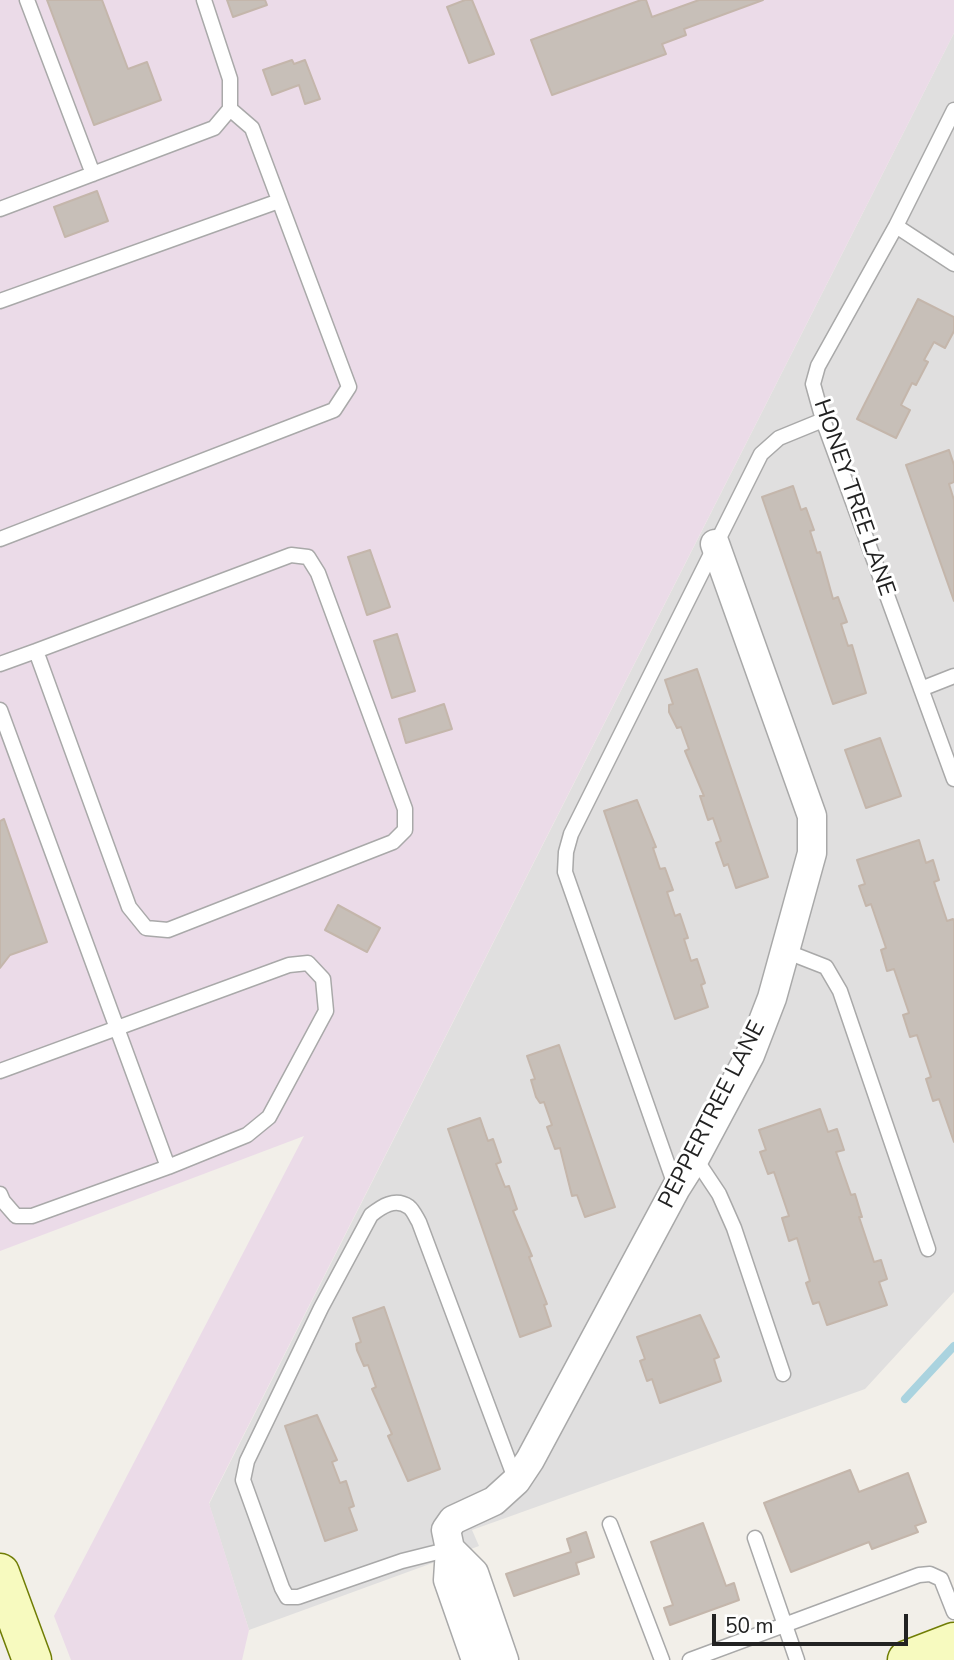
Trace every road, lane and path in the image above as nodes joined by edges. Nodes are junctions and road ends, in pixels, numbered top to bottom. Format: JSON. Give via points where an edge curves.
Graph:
{"nodes":[{"id":1,"x":27,"y":0,"type":"edge"},
{"id":2,"x":204,"y":0,"type":"edge"},
{"id":3,"x":230,"y":109,"type":"junction"},
{"id":4,"x":954,"y":110,"type":"edge"},
{"id":5,"x":93,"y":174,"type":"junction"},
{"id":6,"x":279,"y":201,"type":"junction"},
{"id":7,"x":0,"y":209,"type":"edge"},
{"id":8,"x":896,"y":226,"type":"junction"},
{"id":9,"x":954,"y":264,"type":"edge"},
{"id":10,"x":0,"y":301,"type":"edge"},
{"id":11,"x":823,"y":420,"type":"junction"},
{"id":12,"x":0,"y":539,"type":"edge"},
{"id":13,"x":715,"y":544,"type":"junction"},
{"id":14,"x":36,"y":651,"type":"junction"},
{"id":15,"x":0,"y":664,"type":"edge"},
{"id":16,"x":954,"y":676,"type":"edge"},
{"id":17,"x":921,"y":690,"type":"junction"},
{"id":18,"x":0,"y":710,"type":"edge"},
{"id":19,"x":954,"y":779,"type":"edge"},
{"id":20,"x":785,"y":951,"type":"junction"},
{"id":21,"x":118,"y":1028,"type":"junction"},
{"id":22,"x":0,"y":1071,"type":"edge"},
{"id":23,"x":695,"y":1158,"type":"junction"},
{"id":24,"x":168,"y":1167,"type":"junction"},
{"id":25,"x":676,"y":1188,"type":"junction"},
{"id":26,"x":0,"y":1194,"type":"edge"},
{"id":27,"x":928,"y":1249,"type":"dead end"},
{"id":28,"x":783,"y":1374,"type":"dead end"},
{"id":29,"x":516,"y":1481,"type":"junction"},
{"id":30,"x":610,"y":1524,"type":"dead end"},
{"id":31,"x":755,"y":1538,"type":"dead end"},
{"id":32,"x":450,"y":1549,"type":"junction"},
{"id":33,"x":0,"y":1573,"type":"edge"},
{"id":34,"x":954,"y":1612,"type":"edge"},
{"id":35,"x":784,"y":1624,"type":"junction"},
{"id":36,"x":954,"y":1642,"type":"edge"},
{"id":37,"x":32,"y":1660,"type":"edge"},
{"id":38,"x":476,"y":1660,"type":"edge"},
{"id":39,"x":504,"y":1660,"type":"edge"},
{"id":40,"x":662,"y":1660,"type":"edge"},
{"id":41,"x":690,"y":1660,"type":"edge"},
{"id":42,"x":797,"y":1660,"type":"edge"},
{"id":43,"x":906,"y":1660,"type":"edge"}],
"edges":[{"from":1,"to":5,"type":"lane"},
{"from":2,"to":3,"type":"lane","via":[[230,79]]},
{"from":3,"to":5,"type":"lane","via":[[214,128]]},
{"from":3,"to":6,"type":"lane","via":[[252,128]]},
{"from":4,"to":8,"type":"lane","name":"HONEY TREE LANE"},
{"from":5,"to":7,"type":"lane"},
{"from":6,"to":10,"type":"lane"},
{"from":6,"to":12,"type":"lane","via":[[348,387],[334,410]]},
{"from":8,"to":9,"type":"lane"},
{"from":8,"to":11,"type":"lane","name":"HONEY TREE LANE","via":[[818,366],[813,384]]},
{"from":11,"to":13,"type":"lane","via":[[779,438],[761,454]]},
{"from":11,"to":17,"type":"lane","name":"HONEY TREE LANE"},
{"from":13,"to":20,"type":"street","name":"PEPPERTREE LANE","via":[[812,816],[812,853]]},
{"from":13,"to":25,"type":"lane","via":[[566,852],[565,872]]},
{"from":14,"to":14,"type":"lane","via":[[291,555],[308,556],[405,808],[405,830],[393,842],[168,930],[146,928],[129,907]]},
{"from":14,"to":15,"type":"lane"},
{"from":16,"to":17,"type":"lane"},
{"from":17,"to":19,"type":"lane","name":"HONEY TREE LANE"},
{"from":18,"to":21,"type":"lane"},
{"from":20,"to":23,"type":"street","name":"PEPPERTREE LANE","via":[[750,1055]]},
{"from":20,"to":27,"type":"lane","via":[[826,967],[840,991]]},
{"from":21,"to":22,"type":"lane"},
{"from":21,"to":24,"type":"lane"},
{"from":21,"to":24,"type":"lane","via":[[289,965],[308,963],[323,979],[326,1011],[269,1117],[247,1135]]},
{"from":23,"to":25,"type":"street","name":"PEPPERTREE LANE"},
{"from":23,"to":28,"type":"lane","via":[[734,1228]]},
{"from":24,"to":26,"type":"lane","via":[[32,1216],[16,1216]]},
{"from":25,"to":29,"type":"street","name":"PEPPERTREE LANE"},
{"from":29,"to":32,"type":"street","name":"PEPPERTREE LANE","via":[[494,1501],[453,1520],[446,1530]]},
{"from":29,"to":32,"type":"lane","via":[[419,1222],[410,1207],[397,1202],[383,1205],[371,1215],[321,1308],[247,1461],[243,1480],[287,1597]]},
{"from":30,"to":40,"type":"lane"},
{"from":31,"to":35,"type":"lane"},
{"from":32,"to":38,"type":"street","name":"PEPPERTREE LANE","via":[[448,1580]]},
{"from":32,"to":39,"type":"street","via":[[474,1573]]},
{"from":33,"to":37,"type":"main road"},
{"from":34,"to":35,"type":"lane","via":[[941,1579],[930,1574]]},
{"from":35,"to":41,"type":"lane"},
{"from":35,"to":42,"type":"lane"},
{"from":36,"to":43,"type":"main road"}]}
